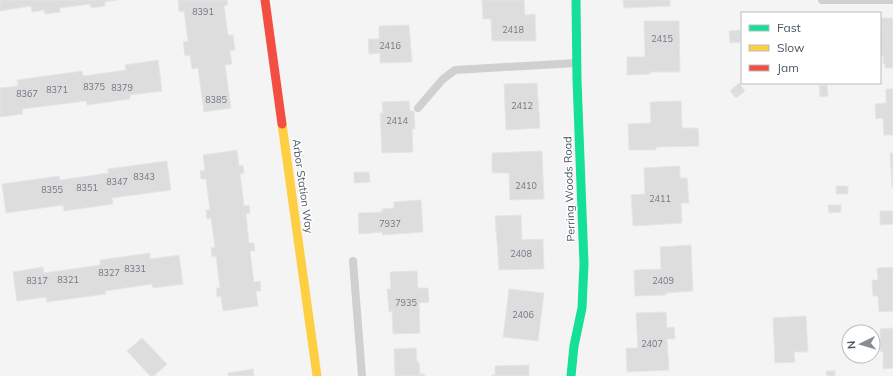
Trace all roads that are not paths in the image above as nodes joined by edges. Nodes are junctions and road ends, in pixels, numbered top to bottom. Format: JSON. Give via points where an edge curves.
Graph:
{"nodes":[{"id":1,"x":264,"y":0,"type":"edge"},
{"id":2,"x":576,"y":0,"type":"edge"},
{"id":3,"x":822,"y":0,"type":"edge"},
{"id":4,"x":893,"y":0,"type":"edge"},
{"id":5,"x":576,"y":63,"type":"junction"},
{"id":6,"x":418,"y":108,"type":"dead end"},
{"id":7,"x":353,"y":261,"type":"dead end"},
{"id":8,"x":317,"y":376,"type":"edge"},
{"id":9,"x":362,"y":376,"type":"edge"},
{"id":10,"x":571,"y":376,"type":"edge"}],
"edges":[{"from":1,"to":8,"type":"street","name":"Arbor Station Way"},
{"from":2,"to":5,"type":"street","name":"Perring Woods Road"},
{"from":3,"to":4,"type":"lane"},
{"from":5,"to":6,"type":"lane","via":[[455,70],[443,79]]},
{"from":5,"to":10,"type":"street","name":"Perring Woods Road","via":[[584,264],[582,308]]},
{"from":7,"to":9,"type":"lane"}]}
